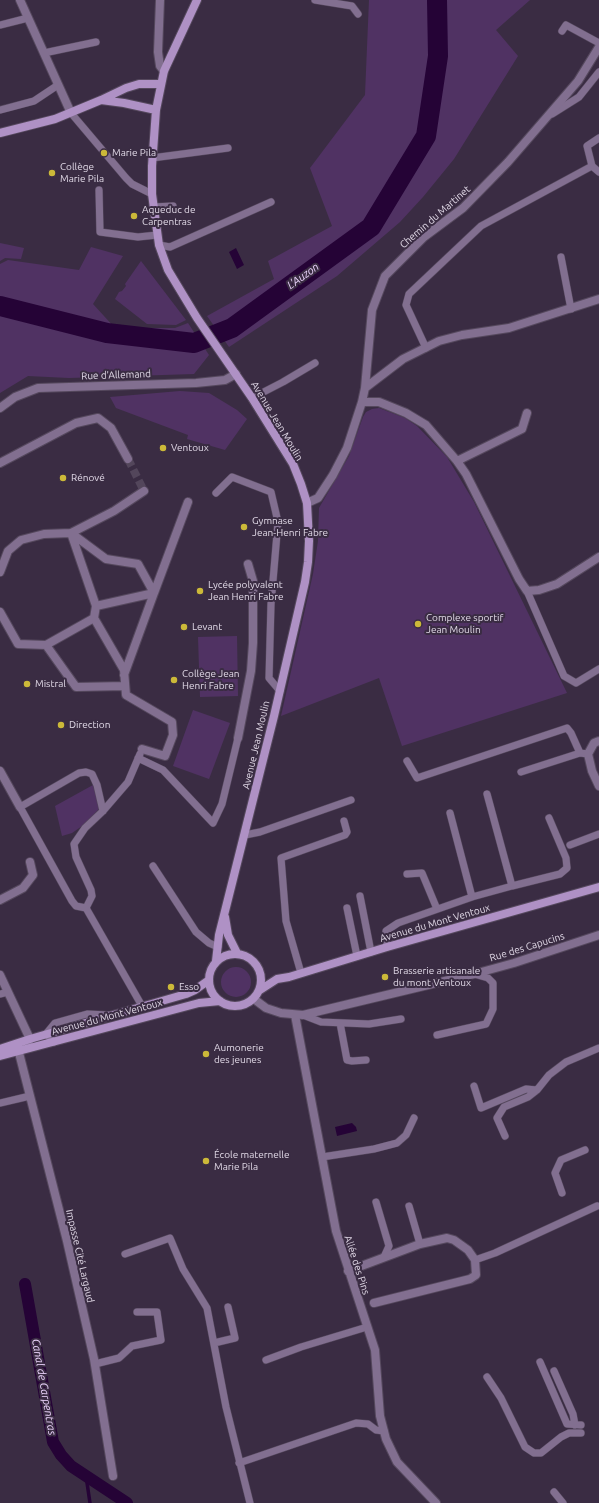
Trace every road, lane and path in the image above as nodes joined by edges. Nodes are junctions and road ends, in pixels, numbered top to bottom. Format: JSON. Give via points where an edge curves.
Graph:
{"nodes":[{"id":1,"x":20,"y":0,"type":"edge"},
{"id":2,"x":160,"y":0,"type":"edge"},
{"id":3,"x":198,"y":0,"type":"edge"},
{"id":4,"x":315,"y":0,"type":"edge"},
{"id":5,"x":358,"y":14,"type":"dead end"},
{"id":6,"x":28,"y":18,"type":"junction"},
{"id":7,"x":0,"y":25,"type":"edge"},
{"id":8,"x":562,"y":31,"type":"dead end"},
{"id":9,"x":96,"y":42,"type":"dead end"},
{"id":10,"x":599,"y":42,"type":"edge"},
{"id":11,"x":599,"y":47,"type":"edge"},
{"id":12,"x":44,"y":53,"type":"junction"},
{"id":13,"x":164,"y":71,"type":"junction"},
{"id":14,"x":599,"y":72,"type":"edge"},
{"id":15,"x":161,"y":84,"type":"junction"},
{"id":16,"x":58,"y":85,"type":"junction"},
{"id":17,"x":101,"y":100,"type":"junction"},
{"id":18,"x":0,"y":110,"type":"edge"},
{"id":19,"x":156,"y":110,"type":"junction"},
{"id":20,"x":71,"y":113,"type":"junction"},
{"id":21,"x":550,"y":115,"type":"junction"},
{"id":22,"x":0,"y":133,"type":"edge"},
{"id":23,"x":599,"y":138,"type":"edge"},
{"id":24,"x":228,"y":148,"type":"dead end"},
{"id":25,"x":152,"y":158,"type":"junction"},
{"id":26,"x":592,"y":166,"type":"junction"},
{"id":27,"x":599,"y":172,"type":"edge"},
{"id":28,"x":99,"y":190,"type":"dead end"},
{"id":29,"x":152,"y":194,"type":"junction"},
{"id":30,"x":271,"y":202,"type":"dead end"},
{"id":31,"x":173,"y":206,"type":"dead end"},
{"id":32,"x":153,"y":207,"type":"junction"},
{"id":33,"x":157,"y":235,"type":"junction"},
{"id":34,"x":158,"y":245,"type":"junction"},
{"id":35,"x":561,"y":257,"type":"dead end"},
{"id":36,"x":599,"y":299,"type":"edge"},
{"id":37,"x":571,"y":309,"type":"junction"},
{"id":38,"x":426,"y":348,"type":"junction"},
{"id":39,"x":315,"y":363,"type":"dead end"},
{"id":40,"x":236,"y":374,"type":"junction"},
{"id":41,"x":365,"y":388,"type":"junction"},
{"id":42,"x":252,"y":398,"type":"junction"},
{"id":43,"x":362,"y":402,"type":"junction"},
{"id":44,"x":0,"y":408,"type":"edge"},
{"id":45,"x":527,"y":413,"type":"dead end"},
{"id":46,"x":128,"y":459,"type":"tunnel mouth"},
{"id":47,"x":458,"y":461,"type":"junction"},
{"id":48,"x":0,"y":463,"type":"edge"},
{"id":49,"x":144,"y":491,"type":"dead end"},
{"id":50,"x":216,"y":493,"type":"dead end"},
{"id":51,"x":188,"y":502,"type":"dead end"},
{"id":52,"x":306,"y":503,"type":"junction"},
{"id":53,"x":72,"y":533,"type":"junction"},
{"id":54,"x":599,"y":556,"type":"edge"},
{"id":55,"x":248,"y":564,"type":"dead end"},
{"id":56,"x":0,"y":572,"type":"edge"},
{"id":57,"x":527,"y":591,"type":"junction"},
{"id":58,"x":154,"y":593,"type":"junction"},
{"id":59,"x":96,"y":606,"type":"junction"},
{"id":60,"x":0,"y":612,"type":"edge"},
{"id":61,"x":94,"y":618,"type":"junction"},
{"id":62,"x":46,"y":645,"type":"junction"},
{"id":63,"x":599,"y":669,"type":"edge"},
{"id":64,"x":124,"y":675,"type":"junction"},
{"id":65,"x":125,"y":686,"type":"junction"},
{"id":66,"x":280,"y":691,"type":"junction"},
{"id":67,"x":238,"y":738,"type":"joint"},
{"id":68,"x":599,"y":741,"type":"edge"},
{"id":69,"x":142,"y":749,"type":"joint"},
{"id":70,"x":584,"y":754,"type":"junction"},
{"id":71,"x":138,"y":758,"type":"junction"},
{"id":72,"x":407,"y":761,"type":"dead end"},
{"id":73,"x":0,"y":771,"type":"edge"},
{"id":74,"x":520,"y":772,"type":"dead end"},
{"id":75,"x":599,"y":786,"type":"edge"},
{"id":76,"x":487,"y":794,"type":"dead end"},
{"id":77,"x":351,"y":800,"type":"dead end"},
{"id":78,"x":20,"y":807,"type":"junction"},
{"id":79,"x":103,"y":811,"type":"junction"},
{"id":80,"x":450,"y":813,"type":"dead end"},
{"id":81,"x":549,"y":818,"type":"dead end"},
{"id":82,"x":344,"y":821,"type":"dead end"},
{"id":83,"x":599,"y":834,"type":"edge"},
{"id":84,"x":245,"y":835,"type":"junction"},
{"id":85,"x":570,"y":845,"type":"dead end"},
{"id":86,"x":30,"y":862,"type":"dead end"},
{"id":87,"x":154,"y":866,"type":"dead end"},
{"id":88,"x":408,"y":874,"type":"dead end"},
{"id":89,"x":512,"y":886,"type":"junction"},
{"id":90,"x":599,"y":887,"type":"edge"},
{"id":91,"x":360,"y":896,"type":"dead end"},
{"id":92,"x":472,"y":897,"type":"junction"},
{"id":93,"x":0,"y":900,"type":"edge"},
{"id":94,"x":86,"y":908,"type":"junction"},
{"id":95,"x":347,"y":908,"type":"dead end"},
{"id":96,"x":437,"y":910,"type":"junction"},
{"id":97,"x":225,"y":914,"type":"junction"},
{"id":98,"x":599,"y":935,"type":"edge"},
{"id":99,"x":387,"y":947,"type":"junction"},
{"id":100,"x":218,"y":948,"type":"junction"},
{"id":101,"x":372,"y":952,"type":"junction"},
{"id":102,"x":237,"y":953,"type":"junction"},
{"id":103,"x":357,"y":956,"type":"junction"},
{"id":104,"x":216,"y":962,"type":"junction"},
{"id":105,"x":261,"y":972,"type":"junction"},
{"id":106,"x":302,"y":973,"type":"junction"},
{"id":107,"x":474,"y":974,"type":"junction"},
{"id":108,"x":0,"y":975,"type":"edge"},
{"id":109,"x":277,"y":979,"type":"junction"},
{"id":110,"x":209,"y":980,"type":"junction"},
{"id":111,"x":260,"y":990,"type":"junction"},
{"id":112,"x":4,"y":993,"type":"edge"},
{"id":113,"x":254,"y":999,"type":"junction"},
{"id":114,"x":220,"y":1001,"type":"junction"},
{"id":115,"x":142,"y":1006,"type":"junction"},
{"id":116,"x":299,"y":1015,"type":"junction"},
{"id":117,"x":401,"y":1019,"type":"dead end"},
{"id":118,"x":340,"y":1023,"type":"junction"},
{"id":119,"x":46,"y":1034,"type":"junction"},
{"id":120,"x":437,"y":1035,"type":"dead end"},
{"id":121,"x":30,"y":1039,"type":"junction"},
{"id":122,"x":54,"y":1042,"type":"junction"},
{"id":123,"x":18,"y":1047,"type":"junction"},
{"id":124,"x":599,"y":1048,"type":"edge"},
{"id":125,"x":0,"y":1049,"type":"edge"},
{"id":126,"x":0,"y":1055,"type":"edge"},
{"id":127,"x":366,"y":1060,"type":"dead end"},
{"id":128,"x":474,"y":1086,"type":"dead end"},
{"id":129,"x":537,"y":1090,"type":"junction"},
{"id":130,"x":30,"y":1096,"type":"junction"},
{"id":131,"x":0,"y":1103,"type":"edge"},
{"id":132,"x":414,"y":1118,"type":"dead end"},
{"id":133,"x":505,"y":1136,"type":"dead end"},
{"id":134,"x":585,"y":1150,"type":"dead end"},
{"id":135,"x":322,"y":1157,"type":"junction"},
{"id":136,"x":562,"y":1193,"type":"dead end"},
{"id":137,"x":376,"y":1202,"type":"dead end"},
{"id":138,"x":409,"y":1206,"type":"dead end"},
{"id":139,"x":597,"y":1206,"type":"dead end"},
{"id":140,"x":420,"y":1244,"type":"junction"},
{"id":141,"x":125,"y":1254,"type":"dead end"},
{"id":142,"x":384,"y":1257,"type":"junction"},
{"id":143,"x":476,"y":1260,"type":"junction"},
{"id":144,"x":348,"y":1271,"type":"junction"},
{"id":145,"x":374,"y":1303,"type":"dead end"},
{"id":146,"x":228,"y":1307,"type":"dead end"},
{"id":147,"x":137,"y":1312,"type":"dead end"},
{"id":148,"x":367,"y":1327,"type":"junction"},
{"id":149,"x":214,"y":1343,"type":"junction"},
{"id":150,"x":266,"y":1360,"type":"dead end"},
{"id":151,"x":540,"y":1362,"type":"dead end"},
{"id":152,"x":95,"y":1364,"type":"junction"},
{"id":153,"x":554,"y":1371,"type":"dead end"},
{"id":154,"x":487,"y":1377,"type":"dead end"},
{"id":155,"x":579,"y":1428,"type":"junction"},
{"id":156,"x":384,"y":1431,"type":"junction"},
{"id":157,"x":239,"y":1463,"type":"junction"},
{"id":158,"x":113,"y":1476,"type":"dead end"},
{"id":159,"x":554,"y":1492,"type":"dead end"},
{"id":160,"x":250,"y":1503,"type":"edge"},
{"id":161,"x":436,"y":1503,"type":"edge"},
{"id":162,"x":562,"y":1503,"type":"edge"}],
"edges":[{"from":1,"to":6,"type":"street"},
{"from":2,"to":13,"type":"street","via":[[158,52],[160,66]]},
{"from":3,"to":13,"type":"main road","name":"Avenue Jean Moulin"},
{"from":4,"to":5,"type":"lane","via":[[352,6]]},
{"from":6,"to":7,"type":"lane"},
{"from":6,"to":12,"type":"street"},
{"from":8,"to":10,"type":"lane","via":[[566,25]]},
{"from":9,"to":12,"type":"lane"},
{"from":11,"to":21,"type":"street","name":"Chemin du Martinet","via":[[578,81]]},
{"from":12,"to":16,"type":"street"},
{"from":13,"to":15,"type":"main road","name":"Avenue Jean Moulin"},
{"from":14,"to":21,"type":"lane","via":[[579,97]]},
{"from":15,"to":17,"type":"main road","via":[[139,84]]},
{"from":15,"to":19,"type":"main road","name":"Avenue Jean Moulin"},
{"from":16,"to":18,"type":"lane","via":[[34,101]]},
{"from":16,"to":20,"type":"street"},
{"from":17,"to":19,"type":"main road"},
{"from":17,"to":20,"type":"main road"},
{"from":19,"to":25,"type":"main road","name":"Avenue Jean Moulin"},
{"from":20,"to":22,"type":"main road","via":[[40,124]]},
{"from":20,"to":29,"type":"lane","via":[[126,178]]},
{"from":21,"to":41,"type":"street","name":"Chemin du Martinet","via":[[463,208],[424,237],[386,276],[372,310]]},
{"from":23,"to":26,"type":"lane","via":[[587,146]]},
{"from":24,"to":25,"type":"lane"},
{"from":25,"to":29,"type":"main road","name":"Avenue Jean Moulin"},
{"from":26,"to":27,"type":"lane"},
{"from":26,"to":38,"type":"lane","via":[[481,226],[409,294],[406,305]]},
{"from":28,"to":33,"type":"lane","via":[[100,232]]},
{"from":29,"to":32,"type":"main road","name":"Avenue Jean Moulin"},
{"from":30,"to":34,"type":"lane","via":[[170,247]]},
{"from":31,"to":32,"type":"lane"},
{"from":32,"to":33,"type":"main road","name":"Avenue Jean Moulin"},
{"from":33,"to":34,"type":"main road","name":"Avenue Jean Moulin"},
{"from":34,"to":40,"type":"main road","name":"Avenue Jean Moulin","via":[[168,270],[197,318]]},
{"from":35,"to":37,"type":"lane"},
{"from":36,"to":37,"type":"street"},
{"from":37,"to":38,"type":"street","via":[[509,328],[439,341]]},
{"from":38,"to":41,"type":"street","via":[[403,359]]},
{"from":39,"to":42,"type":"lane"},
{"from":40,"to":42,"type":"main road","name":"Avenue Jean Moulin"},
{"from":40,"to":44,"type":"street","name":"Rue d'Allemand","via":[[225,380],[196,383],[38,388],[15,397]]},
{"from":41,"to":43,"type":"street","name":"Chemin du Martinet"},
{"from":42,"to":52,"type":"main road","name":"Avenue Jean Moulin","via":[[293,464]]},
{"from":43,"to":47,"type":"street","via":[[380,402],[426,425]]},
{"from":43,"to":52,"type":"street","name":"Chemin du Martinet","via":[[347,448],[333,475],[318,498]]},
{"from":45,"to":47,"type":"street","via":[[522,428]]},
{"from":46,"to":48,"type":"street","via":[[111,428],[98,418],[76,423]]},
{"from":47,"to":57,"type":"street"},
{"from":49,"to":53,"type":"street","via":[[114,511]]},
{"from":50,"to":66,"type":"lane","via":[[232,477],[271,492],[278,522],[269,678]]},
{"from":51,"to":58,"type":"street"},
{"from":52,"to":66,"type":"main road","name":"Avenue Jean Moulin","via":[[308,562]]},
{"from":53,"to":56,"type":"street","via":[[44,534],[21,540],[8,551]]},
{"from":53,"to":58,"type":"street","via":[[106,559],[138,564]]},
{"from":53,"to":59,"type":"street"},
{"from":54,"to":57,"type":"street","via":[[557,584]]},
{"from":55,"to":67,"type":"street","via":[[253,581],[253,643],[251,671]]},
{"from":57,"to":63,"type":"lane","via":[[564,676],[576,683]]},
{"from":58,"to":59,"type":"street"},
{"from":58,"to":64,"type":"street"},
{"from":59,"to":61,"type":"street"},
{"from":60,"to":62,"type":"street","via":[[18,644]]},
{"from":61,"to":62,"type":"street"},
{"from":61,"to":64,"type":"street","via":[[124,670]]},
{"from":62,"to":65,"type":"street","via":[[76,687]]},
{"from":64,"to":65,"type":"street"},
{"from":65,"to":69,"type":"street","via":[[126,695],[172,722],[173,735],[165,756]]},
{"from":66,"to":84,"type":"main road","name":"Avenue Jean Moulin"},
{"from":67,"to":71,"type":"lane","via":[[222,804],[213,823],[164,770]]},
{"from":68,"to":70,"type":"street"},
{"from":69,"to":71,"type":"lane"},
{"from":70,"to":72,"type":"lane","via":[[567,728],[418,778]]},
{"from":70,"to":74,"type":"lane"},
{"from":70,"to":75,"type":"street"},
{"from":71,"to":79,"type":"lane","via":[[128,782]]},
{"from":73,"to":78,"type":"street"},
{"from":76,"to":89,"type":"lane"},
{"from":77,"to":84,"type":"lane"},
{"from":78,"to":79,"type":"lane","via":[[79,773],[86,772],[92,774],[98,785]]},
{"from":78,"to":94,"type":"lane","via":[[76,906]]},
{"from":79,"to":94,"type":"lane","via":[[85,828],[74,844],[76,857],[91,890],[92,896]]},
{"from":80,"to":92,"type":"lane"},
{"from":81,"to":89,"type":"lane","via":[[566,858],[567,868],[560,874]]},
{"from":82,"to":106,"type":"lane","via":[[345,835],[281,858],[286,921]]},
{"from":83,"to":85,"type":"lane"},
{"from":84,"to":97,"type":"main road","name":"Avenue Jean Moulin"},
{"from":86,"to":93,"type":"street","via":[[33,875],[23,888]]},
{"from":87,"to":100,"type":"lane","via":[[196,932]]},
{"from":88,"to":96,"type":"lane","via":[[422,873]]},
{"from":89,"to":92,"type":"lane"},
{"from":90,"to":99,"type":"main road","name":"Avenue du Mont Ventoux"},
{"from":91,"to":101,"type":"lane"},
{"from":92,"to":96,"type":"lane"},
{"from":94,"to":115,"type":"lane"},
{"from":95,"to":103,"type":"lane"},
{"from":96,"to":99,"type":"lane","via":[[398,923],[386,932]]},
{"from":97,"to":100,"type":"main road","name":"Avenue Jean Moulin"},
{"from":97,"to":102,"type":"main road","via":[[228,935]]},
{"from":98,"to":107,"type":"street","name":"Rue des Capucins"},
{"from":99,"to":101,"type":"main road","name":"Avenue du Mont Ventoux"},
{"from":100,"to":104,"type":"main road","name":"Avenue Jean Moulin"},
{"from":101,"to":103,"type":"main road","name":"Avenue du Mont Ventoux"},
{"from":102,"to":104,"type":"main road","via":[[229,954]]},
{"from":102,"to":105,"type":"main road","via":[[254,961]]},
{"from":103,"to":106,"type":"main road","name":"Avenue du Mont Ventoux"},
{"from":104,"to":110,"type":"main road"},
{"from":105,"to":109,"type":"main road"},
{"from":105,"to":111,"type":"main road"},
{"from":106,"to":109,"type":"main road","name":"Avenue du Mont Ventoux"},
{"from":107,"to":116,"type":"street","name":"Rue des Capucins"},
{"from":107,"to":120,"type":"lane","via":[[488,978],[493,983],[493,1009],[486,1024]]},
{"from":108,"to":112,"type":"street"},
{"from":109,"to":111,"type":"main road","name":"Avenue du Mont Ventoux"},
{"from":110,"to":114,"type":"main road","via":[[210,988]]},
{"from":110,"to":115,"type":"main road","name":"Avenue du Mont Ventoux","via":[[186,994]]},
{"from":111,"to":113,"type":"main road"},
{"from":112,"to":121,"type":"street"},
{"from":113,"to":114,"type":"main road","via":[[241,1006],[226,1005]]},
{"from":113,"to":116,"type":"street","name":"Rue des Capucins","via":[[266,1008]]},
{"from":114,"to":122,"type":"main road","name":"Avenue du Mont Ventoux","via":[[199,1003]]},
{"from":115,"to":119,"type":"main road","name":"Avenue du Mont Ventoux"},
{"from":116,"to":118,"type":"lane","via":[[321,1022]]},
{"from":116,"to":135,"type":"street","name":"Allée des Pins"},
{"from":117,"to":118,"type":"lane","via":[[370,1024]]},
{"from":118,"to":127,"type":"lane","via":[[347,1060]]},
{"from":119,"to":121,"type":"main road","name":"Avenue du Mont Ventoux"},
{"from":119,"to":122,"type":"lane"},
{"from":121,"to":123,"type":"main road","name":"Avenue du Mont Ventoux"},
{"from":122,"to":123,"type":"main road","name":"Avenue du Mont Ventoux"},
{"from":123,"to":125,"type":"main road","name":"Avenue du Mont Ventoux"},
{"from":123,"to":126,"type":"main road","name":"Avenue du Mont Ventoux"},
{"from":123,"to":130,"type":"street","name":"Impasse Cité Largaud"},
{"from":124,"to":129,"type":"lane","via":[[566,1062],[549,1075]]},
{"from":128,"to":129,"type":"lane","via":[[481,1108],[526,1089]]},
{"from":129,"to":133,"type":"lane","via":[[528,1097],[504,1107],[497,1118]]},
{"from":130,"to":131,"type":"lane"},
{"from":130,"to":152,"type":"street","name":"Impasse Cité Largaud","via":[[69,1248]]},
{"from":132,"to":135,"type":"lane","via":[[406,1135],[397,1142],[374,1149]]},
{"from":134,"to":136,"type":"lane","via":[[561,1160],[555,1173]]},
{"from":135,"to":144,"type":"street","name":"Allée des Pins","via":[[336,1231]]},
{"from":137,"to":142,"type":"lane","via":[[389,1246]]},
{"from":138,"to":140,"type":"lane"},
{"from":139,"to":143,"type":"lane"},
{"from":140,"to":142,"type":"street"},
{"from":140,"to":143,"type":"street","via":[[447,1238],[454,1240],[468,1250]]},
{"from":141,"to":149,"type":"lane","via":[[170,1238],[183,1269],[207,1308]]},
{"from":142,"to":144,"type":"street"},
{"from":143,"to":145,"type":"street","via":[[476,1275],[470,1279]]},
{"from":144,"to":148,"type":"street","name":"Allée des Pins"},
{"from":146,"to":149,"type":"lane","via":[[235,1338]]},
{"from":147,"to":152,"type":"lane","via":[[157,1312],[161,1340],[132,1346],[119,1358]]},
{"from":148,"to":150,"type":"lane"},
{"from":148,"to":156,"type":"street","name":"Allée des Pins","via":[[375,1350],[380,1416]]},
{"from":149,"to":157,"type":"lane"},
{"from":151,"to":155,"type":"lane","via":[[567,1424]]},
{"from":152,"to":158,"type":"street","name":"Impasse Cité Largaud"},
{"from":153,"to":155,"type":"lane"},
{"from":154,"to":155,"type":"lane","via":[[501,1398],[525,1448],[534,1453],[541,1453],[561,1437]]},
{"from":156,"to":157,"type":"lane","via":[[376,1430],[368,1424],[356,1423]]},
{"from":156,"to":161,"type":"street","name":"Allée des Pins","via":[[397,1462]]},
{"from":157,"to":160,"type":"lane"},
{"from":159,"to":162,"type":"lane"}]}
